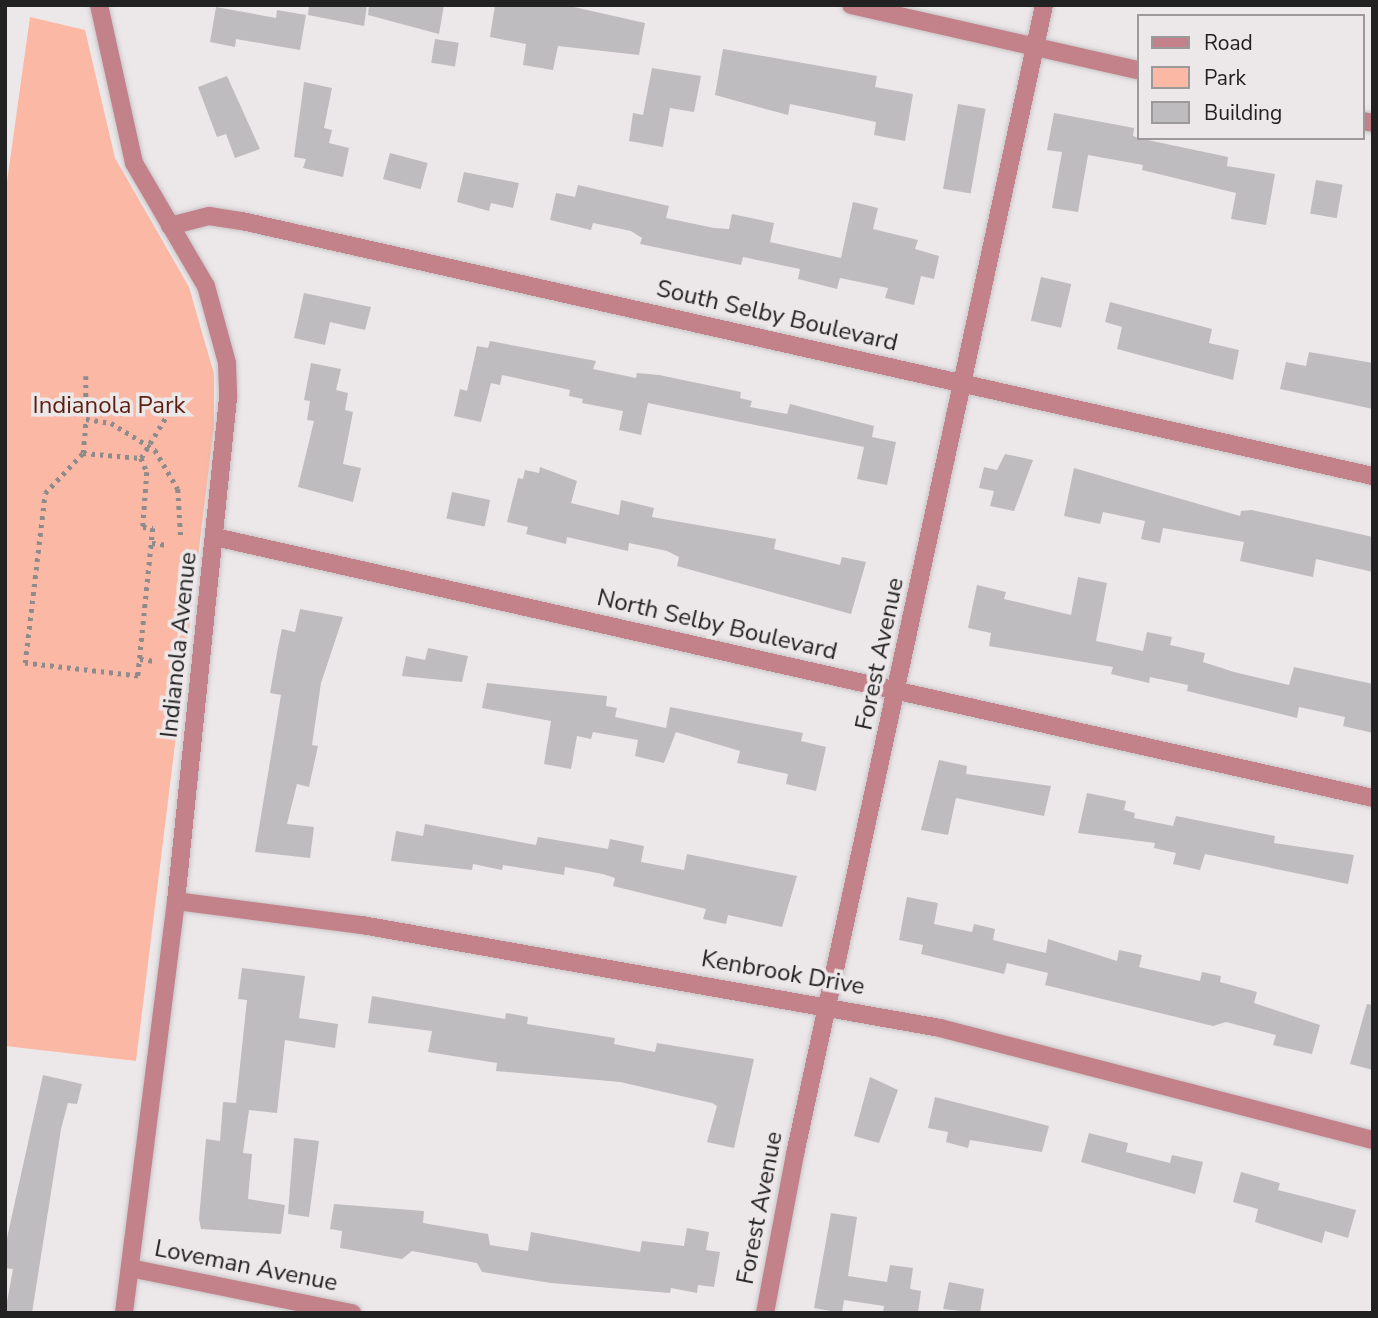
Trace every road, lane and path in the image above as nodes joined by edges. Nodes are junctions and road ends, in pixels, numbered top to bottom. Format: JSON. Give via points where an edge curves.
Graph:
{"nodes":[{"id":1,"x":99,"y":5,"type":"edge"},
{"id":2,"x":851,"y":5,"type":"edge"},
{"id":3,"x":1044,"y":5,"type":"edge"},
{"id":4,"x":1035,"y":47,"type":"junction"},
{"id":5,"x":1136,"y":70,"type":"edge"},
{"id":6,"x":170,"y":226,"type":"junction"},
{"id":7,"x":86,"y":376,"type":"dead end"},
{"id":8,"x":962,"y":384,"type":"junction"},
{"id":9,"x":172,"y":407,"type":"dead end"},
{"id":10,"x":86,"y":419,"type":"junction"},
{"id":11,"x":151,"y":446,"type":"junction"},
{"id":12,"x":83,"y":453,"type":"junction"},
{"id":13,"x":141,"y":458,"type":"junction"},
{"id":14,"x":1373,"y":476,"type":"edge"},
{"id":15,"x":215,"y":537,"type":"junction"},
{"id":16,"x":181,"y":539,"type":"dead end"},
{"id":17,"x":152,"y":543,"type":"junction"},
{"id":18,"x":168,"y":545,"type":"dead end"},
{"id":19,"x":140,"y":659,"type":"junction"},
{"id":20,"x":155,"y":661,"type":"dead end"},
{"id":21,"x":897,"y":690,"type":"junction"},
{"id":22,"x":1373,"y":798,"type":"edge"},
{"id":23,"x":176,"y":901,"type":"junction"},
{"id":24,"x":830,"y":1006,"type":"junction"},
{"id":25,"x":1373,"y":1140,"type":"edge"},
{"id":26,"x":130,"y":1268,"type":"junction"},
{"id":27,"x":124,"y":1313,"type":"edge"},
{"id":28,"x":352,"y":1313,"type":"edge"},
{"id":29,"x":765,"y":1313,"type":"edge"}],
"edges":[{"from":1,"to":6,"type":"street","name":"Indianola Avenue","via":[[134,163]]},
{"from":2,"to":4,"type":"street"},
{"from":3,"to":4,"type":"street","name":"Forest Avenue"},
{"from":4,"to":5,"type":"street"},
{"from":4,"to":8,"type":"street","name":"Forest Avenue"},
{"from":6,"to":8,"type":"street","name":"South Selby Boulevard","via":[[209,216],[242,221]]},
{"from":6,"to":15,"type":"street","name":"Indianola Avenue","via":[[206,286],[227,363],[227,432]]},
{"from":7,"to":10,"type":"path"},
{"from":8,"to":14,"type":"street","name":"South Selby Boulevard"},
{"from":8,"to":21,"type":"street","name":"Forest Avenue"},
{"from":9,"to":11,"type":"path"},
{"from":10,"to":11,"type":"path","via":[[111,422]]},
{"from":10,"to":12,"type":"path"},
{"from":11,"to":13,"type":"path"},
{"from":11,"to":16,"type":"path","via":[[177,489]]},
{"from":12,"to":13,"type":"path"},
{"from":12,"to":19,"type":"path","via":[[45,494],[25,663],[138,676]]},
{"from":13,"to":17,"type":"path","via":[[147,472],[143,527],[153,528]]},
{"from":15,"to":21,"type":"street","name":"North Selby Boulevard"},
{"from":15,"to":23,"type":"street","name":"Indianola Avenue"},
{"from":17,"to":18,"type":"path"},
{"from":17,"to":19,"type":"path"},
{"from":19,"to":20,"type":"path"},
{"from":21,"to":22,"type":"street","name":"North Selby Boulevard"},
{"from":21,"to":24,"type":"street","name":"Forest Avenue"},
{"from":23,"to":24,"type":"street","name":"Kenbrook Drive","via":[[362,925]]},
{"from":23,"to":26,"type":"street","name":"Indianola Avenue"},
{"from":24,"to":25,"type":"street","name":"Kenbrook Drive","via":[[1156,1081]]},
{"from":24,"to":29,"type":"street","name":"Forest Avenue"},
{"from":26,"to":27,"type":"street","name":"Indianola Avenue"},
{"from":26,"to":28,"type":"street","name":"Loveman Avenue"}]}
